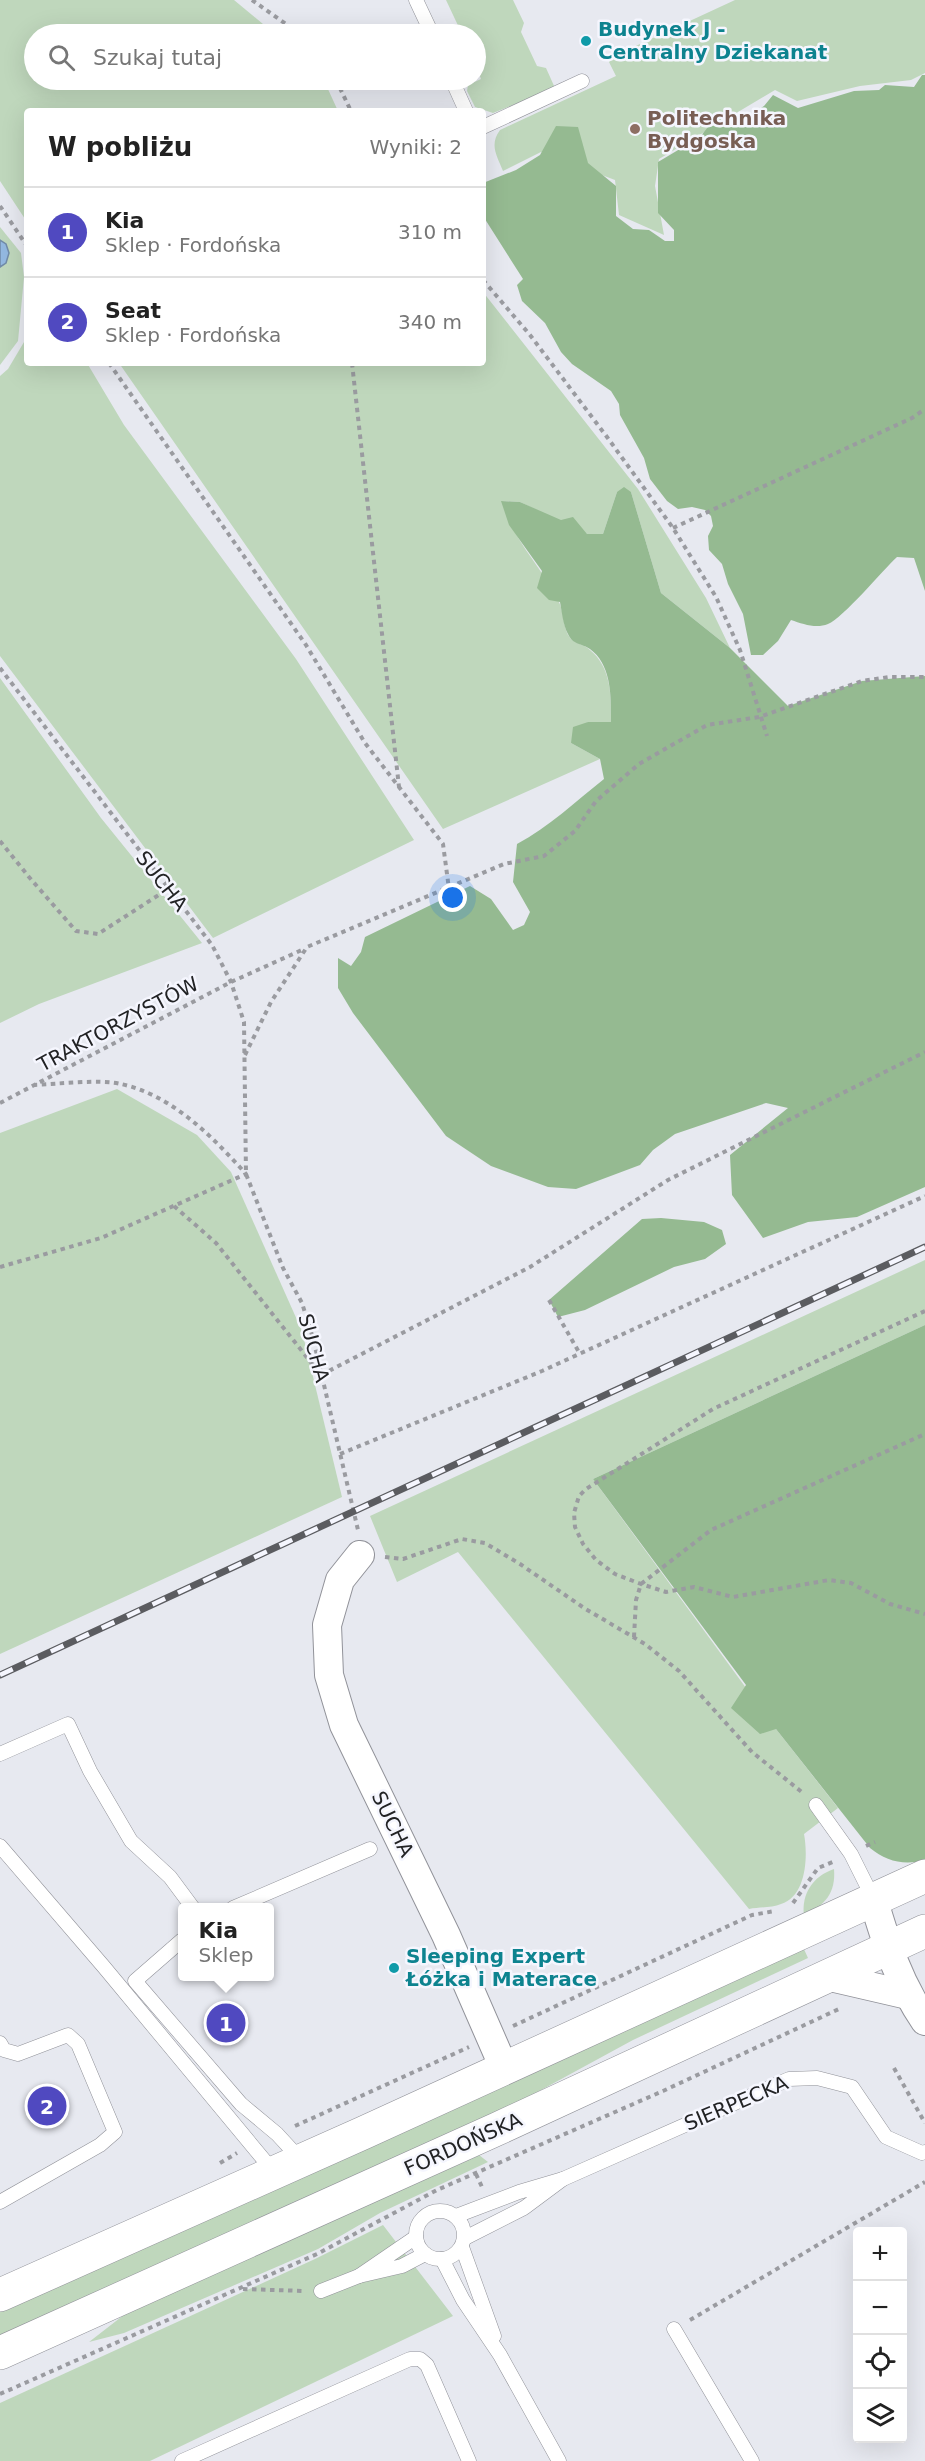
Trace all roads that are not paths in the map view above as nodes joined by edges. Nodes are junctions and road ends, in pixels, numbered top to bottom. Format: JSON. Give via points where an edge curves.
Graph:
{"nodes":[{"id":1,"x":416,"y":0,"type":"edge"},
{"id":2,"x":427,"y":24,"type":"edge"},
{"id":3,"x":582,"y":81,"type":"dead end"},
{"id":4,"x":457,"y":90,"type":"edge"},
{"id":5,"x":465,"y":108,"type":"edge"},
{"id":6,"x":486,"y":126,"type":"edge"},
{"id":7,"x":360,"y":1555,"type":"road end"},
{"id":8,"x":0,"y":1754,"type":"edge"},
{"id":9,"x":816,"y":1805,"type":"road end"},
{"id":10,"x":0,"y":1846,"type":"edge"},
{"id":11,"x":370,"y":1849,"type":"dead end"},
{"id":12,"x":925,"y":1876,"type":"edge"},
{"id":13,"x":873,"y":1898,"type":"junction"},
{"id":14,"x":189,"y":1903,"type":"edge"},
{"id":15,"x":245,"y":1903,"type":"edge"},
{"id":16,"x":922,"y":1938,"type":"edge"},
{"id":17,"x":178,"y":1944,"type":"edge"},
{"id":18,"x":887,"y":1948,"type":"junction"},
{"id":19,"x":826,"y":1977,"type":"junction"},
{"id":20,"x":908,"y":1995,"type":"junction"},
{"id":21,"x":925,"y":2021,"type":"edge"},
{"id":22,"x":0,"y":2043,"type":"edge"},
{"id":23,"x":504,"y":2068,"type":"junction"},
{"id":24,"x":925,"y":2152,"type":"edge"},
{"id":25,"x":287,"y":2166,"type":"junction"},
{"id":26,"x":563,"y":2179,"type":"junction"},
{"id":27,"x":0,"y":2202,"type":"edge"},
{"id":28,"x":456,"y":2217,"type":"junction"},
{"id":29,"x":416,"y":2237,"type":"junction"},
{"id":30,"x":463,"y":2242,"type":"junction"},
{"id":31,"x":425,"y":2254,"type":"junction"},
{"id":32,"x":442,"y":2259,"type":"junction"},
{"id":33,"x":359,"y":2276,"type":"junction"},
{"id":34,"x":321,"y":2291,"type":"road end"},
{"id":35,"x":0,"y":2295,"type":"edge"},
{"id":36,"x":674,"y":2329,"type":"road end"},
{"id":37,"x":0,"y":2353,"type":"edge"},
{"id":38,"x":500,"y":2355,"type":"junction"},
{"id":39,"x":182,"y":2461,"type":"edge"},
{"id":40,"x":470,"y":2461,"type":"edge"},
{"id":41,"x":558,"y":2461,"type":"edge"},
{"id":42,"x":752,"y":2461,"type":"edge"}],
"edges":[{"from":1,"to":2,"type":"lane"},
{"from":3,"to":6,"type":"lane"},
{"from":4,"to":5,"type":"lane"},
{"from":7,"to":23,"type":"street","name":"SUCHA","via":[[340,1580],[327,1625],[329,1675],[344,1725],[446,1935]]},
{"from":8,"to":14,"type":"lane","via":[[68,1724],[131,1841],[170,1876]]},
{"from":9,"to":13,"type":"lane","via":[[851,1854]]},
{"from":10,"to":25,"type":"lane","via":[[251,2145]]},
{"from":11,"to":15,"type":"lane"},
{"from":12,"to":13,"type":"main road"},
{"from":13,"to":16,"type":"street"},
{"from":13,"to":18,"type":"street"},
{"from":13,"to":23,"type":"main road"},
{"from":16,"to":18,"type":"main road","name":"FORDOŃSKA"},
{"from":17,"to":25,"type":"lane","via":[[135,1981],[241,2104],[276,2134]]},
{"from":18,"to":19,"type":"main road","name":"FORDOŃSKA"},
{"from":18,"to":20,"type":"street"},
{"from":19,"to":20,"type":"street"},
{"from":19,"to":37,"type":"main road","name":"FORDOŃSKA"},
{"from":20,"to":21,"type":"street"},
{"from":22,"to":27,"type":"lane","via":[[4,2050],[18,2054],[68,2035],[78,2044],[115,2132],[100,2145]]},
{"from":23,"to":25,"type":"main road"},
{"from":24,"to":26,"type":"lane","name":"SIERPECKA","via":[[886,2137],[852,2087],[817,2078],[789,2079]]},
{"from":25,"to":35,"type":"main road"},
{"from":26,"to":28,"type":"lane"},
{"from":26,"to":30,"type":"lane","via":[[524,2208]]},
{"from":28,"to":29,"type":"lane","via":[[432,2212],[420,2222]]},
{"from":28,"to":30,"type":"lane","via":[[464,2230]]},
{"from":29,"to":31,"type":"lane"},
{"from":29,"to":33,"type":"lane"},
{"from":30,"to":32,"type":"lane","via":[[457,2253]]},
{"from":30,"to":38,"type":"lane"},
{"from":31,"to":32,"type":"lane"},
{"from":31,"to":33,"type":"lane","via":[[402,2266]]},
{"from":32,"to":38,"type":"lane","via":[[463,2300]]},
{"from":33,"to":34,"type":"lane"},
{"from":36,"to":42,"type":"lane"},
{"from":38,"to":41,"type":"lane"},
{"from":39,"to":40,"type":"lane","via":[[410,2359],[420,2359],[427,2365]]}]}
